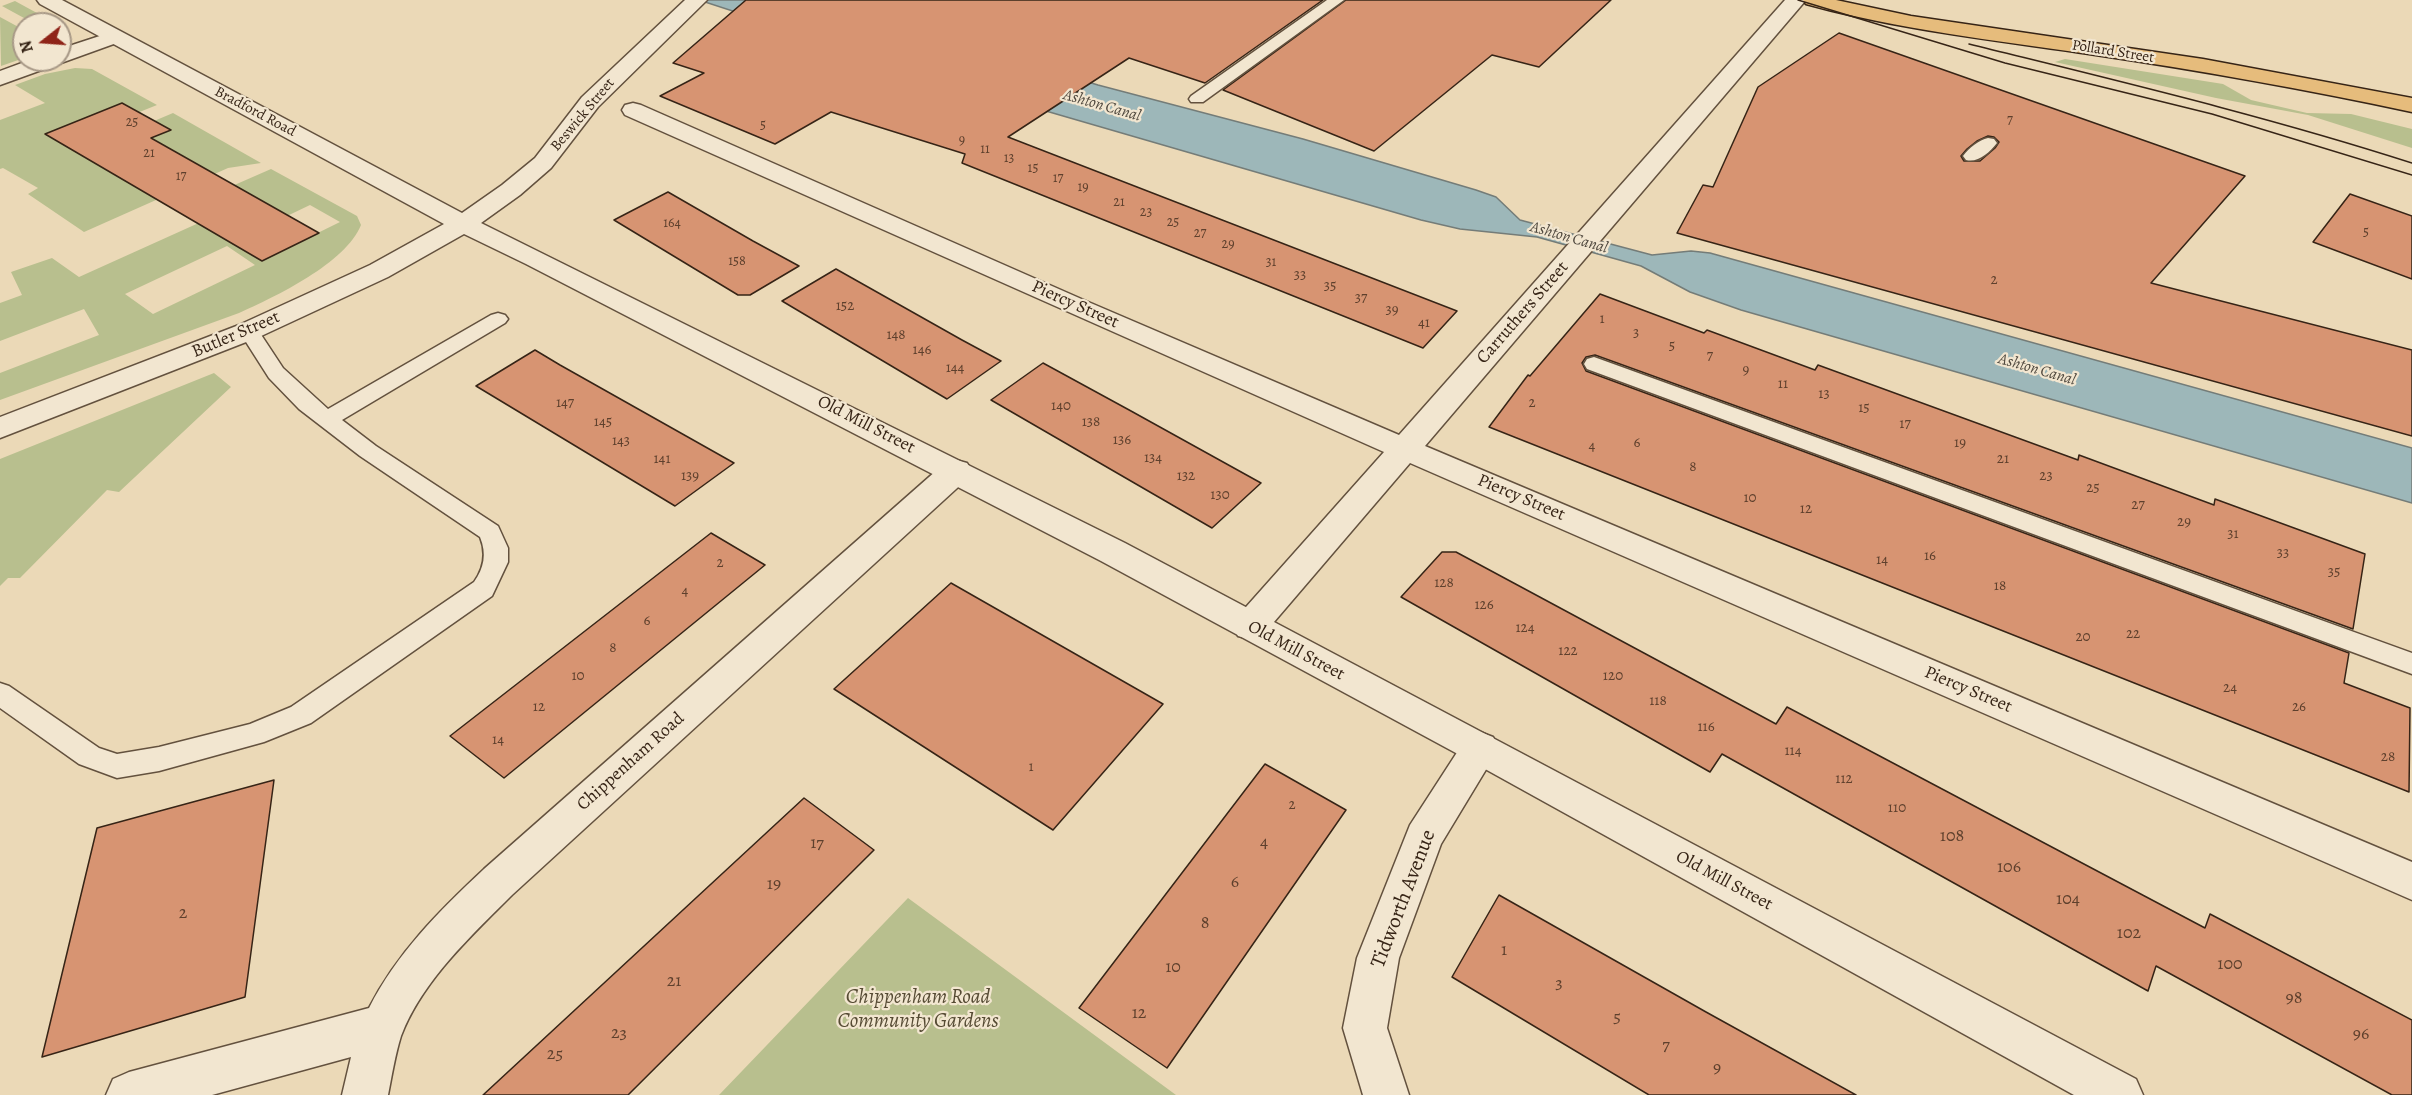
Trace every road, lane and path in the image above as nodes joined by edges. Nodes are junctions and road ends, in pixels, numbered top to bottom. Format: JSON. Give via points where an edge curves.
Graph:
{"nodes":[{"id":1,"x":46,"y":0,"type":"edge"},
{"id":2,"x":1336,"y":0,"type":"edge"},
{"id":3,"x":1796,"y":0,"type":"edge"},
{"id":4,"x":1813,"y":0,"type":"edge"},
{"id":5,"x":691,"y":7,"type":"edge"},
{"id":6,"x":115,"y":37,"type":"junction"},
{"id":7,"x":72,"y":52,"type":"edge"},
{"id":8,"x":17,"y":72,"type":"edge"},
{"id":9,"x":0,"y":78,"type":"edge"},
{"id":10,"x":1197,"y":99,"type":"dead end"},
{"id":11,"x":2412,"y":105,"type":"edge"},
{"id":12,"x":633,"y":110,"type":"dead end"},
{"id":13,"x":1988,"y":143,"type":"dead end"},
{"id":14,"x":1972,"y":156,"type":"dead end"},
{"id":15,"x":463,"y":224,"type":"junction"},
{"id":16,"x":498,"y":319,"type":"dead end"},
{"id":17,"x":249,"y":331,"type":"junction"},
{"id":18,"x":1594,"y":364,"type":"dead end"},
{"id":19,"x":327,"y":419,"type":"junction"},
{"id":20,"x":0,"y":428,"type":"edge"},
{"id":21,"x":1406,"y":449,"type":"junction"},
{"id":22,"x":956,"y":471,"type":"junction"},
{"id":23,"x":1250,"y":626,"type":"junction"},
{"id":24,"x":2412,"y":664,"type":"edge"},
{"id":25,"x":0,"y":694,"type":"edge"},
{"id":26,"x":1480,"y":748,"type":"junction"},
{"id":27,"x":2412,"y":881,"type":"edge"},
{"id":28,"x":383,"y":1026,"type":"junction"},
{"id":29,"x":129,"y":1095,"type":"edge"},
{"id":30,"x":365,"y":1095,"type":"edge"},
{"id":31,"x":1386,"y":1095,"type":"edge"},
{"id":32,"x":2120,"y":1095,"type":"edge"}],
"edges":[{"from":1,"to":6,"type":"street","name":"Bradford Road"},
{"from":2,"to":10,"type":"lane"},
{"from":3,"to":21,"type":"street","name":"Carruthers Street"},
{"from":4,"to":11,"type":"main road","name":"Pollard Street","via":[[1903,21],[2115,51]]},
{"from":5,"to":15,"type":"street","name":"Beswick Street","via":[[590,102],[543,163]]},
{"from":6,"to":7,"type":"street"},
{"from":6,"to":15,"type":"street","name":"Bradford Road"},
{"from":8,"to":9,"type":"street"},
{"from":12,"to":21,"type":"street","name":"Piercy Street"},
{"from":13,"to":14,"type":"lane"},
{"from":15,"to":17,"type":"street","name":"Butler Street","via":[[379,271]]},
{"from":15,"to":22,"type":"street","name":"Old Mill Street"},
{"from":16,"to":19,"type":"lane"},
{"from":17,"to":19,"type":"lane","via":[[276,373]]},
{"from":17,"to":20,"type":"street","name":"Butler Street"},
{"from":18,"to":24,"type":"lane"},
{"from":19,"to":25,"type":"lane","via":[[490,532],[497,544],[495,570],[483,589],[301,715],[254,734],[159,759],[117,766],[89,756]]},
{"from":21,"to":23,"type":"street","name":"Carruthers Street"},
{"from":21,"to":27,"type":"street","name":"Piercy Street"},
{"from":22,"to":23,"type":"street","name":"Old Mill Street"},
{"from":22,"to":28,"type":"street","name":"Chippenham Road","via":[[482,897],[417,969]]},
{"from":23,"to":26,"type":"street","name":"Old Mill Street"},
{"from":26,"to":31,"type":"street","name":"Tidworth Avenue","via":[[1424,837],[1378,958],[1365,1028]]},
{"from":26,"to":32,"type":"street","name":"Old Mill Street"},
{"from":28,"to":29,"type":"street"},
{"from":28,"to":30,"type":"street","name":"Chippenham Road"}]}
